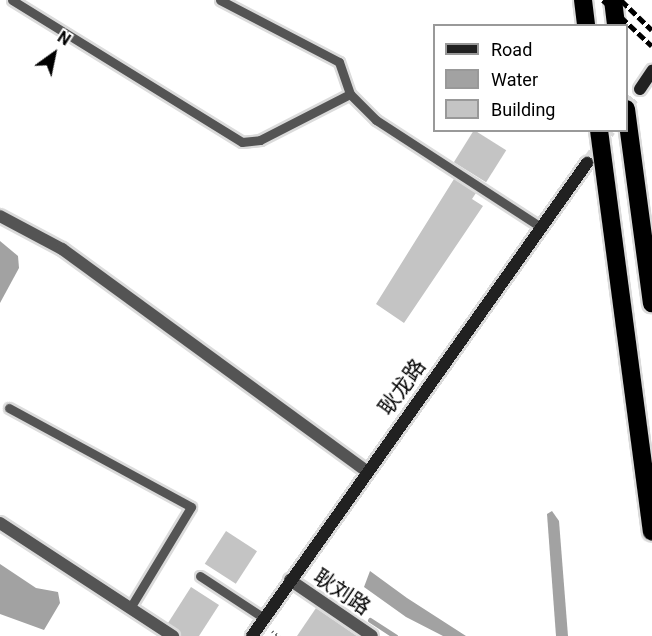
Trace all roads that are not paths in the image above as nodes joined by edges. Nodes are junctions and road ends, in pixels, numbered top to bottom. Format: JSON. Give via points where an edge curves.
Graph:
{"nodes":[{"id":1,"x":12,"y":0,"type":"edge"},
{"id":2,"x":220,"y":0,"type":"edge"},
{"id":3,"x":583,"y":0,"type":"edge"},
{"id":4,"x":613,"y":0,"type":"edge"},
{"id":5,"x":586,"y":24,"type":"edge"},
{"id":6,"x":615,"y":24,"type":"edge"},
{"id":7,"x":652,"y":71,"type":"edge"},
{"id":8,"x":640,"y":89,"type":"tunnel mouth"},
{"id":9,"x":350,"y":94,"type":"junction"},
{"id":10,"x":628,"y":117,"type":"edge"},
{"id":11,"x":599,"y":132,"type":"edge"},
{"id":12,"x":587,"y":163,"type":"tunnel mouth"},
{"id":13,"x":0,"y":216,"type":"edge"},
{"id":14,"x":541,"y":227,"type":"junction"},
{"id":15,"x":652,"y":303,"type":"edge"},
{"id":16,"x":9,"y":408,"type":"dead end"},
{"id":17,"x":366,"y":471,"type":"junction"},
{"id":18,"x":0,"y":522,"type":"edge"},
{"id":19,"x":652,"y":532,"type":"edge"},
{"id":20,"x":200,"y":576,"type":"dead end"},
{"id":21,"x":290,"y":580,"type":"junction"},
{"id":22,"x":130,"y":608,"type":"junction"},
{"id":23,"x":264,"y":618,"type":"junction"},
{"id":24,"x":173,"y":636,"type":"edge"},
{"id":25,"x":252,"y":636,"type":"edge"},
{"id":26,"x":372,"y":636,"type":"edge"}],
"edges":[{"from":1,"to":9,"type":"lane","via":[[242,142],[260,140]]},
{"from":2,"to":9,"type":"lane","via":[[339,62]]},
{"from":3,"to":5,"type":"highway"},
{"from":4,"to":6,"type":"highway"},
{"from":7,"to":8,"type":"street"},
{"from":9,"to":14,"type":"lane","via":[[376,120]]},
{"from":10,"to":15,"type":"highway"},
{"from":11,"to":19,"type":"highway"},
{"from":12,"to":14,"type":"street","name":"耿龙路"},
{"from":13,"to":17,"type":"street","via":[[62,249]]},
{"from":14,"to":17,"type":"street","name":"耿龙路"},
{"from":16,"to":22,"type":"lane","via":[[191,507]]},
{"from":17,"to":21,"type":"street","name":"耿龙路"},
{"from":18,"to":22,"type":"street"},
{"from":20,"to":23,"type":"lane"},
{"from":21,"to":23,"type":"street","name":"耿龙路"},
{"from":21,"to":26,"type":"street","name":"耿刘路"},
{"from":22,"to":24,"type":"street"},
{"from":23,"to":25,"type":"street","name":"耿龙路"}]}
